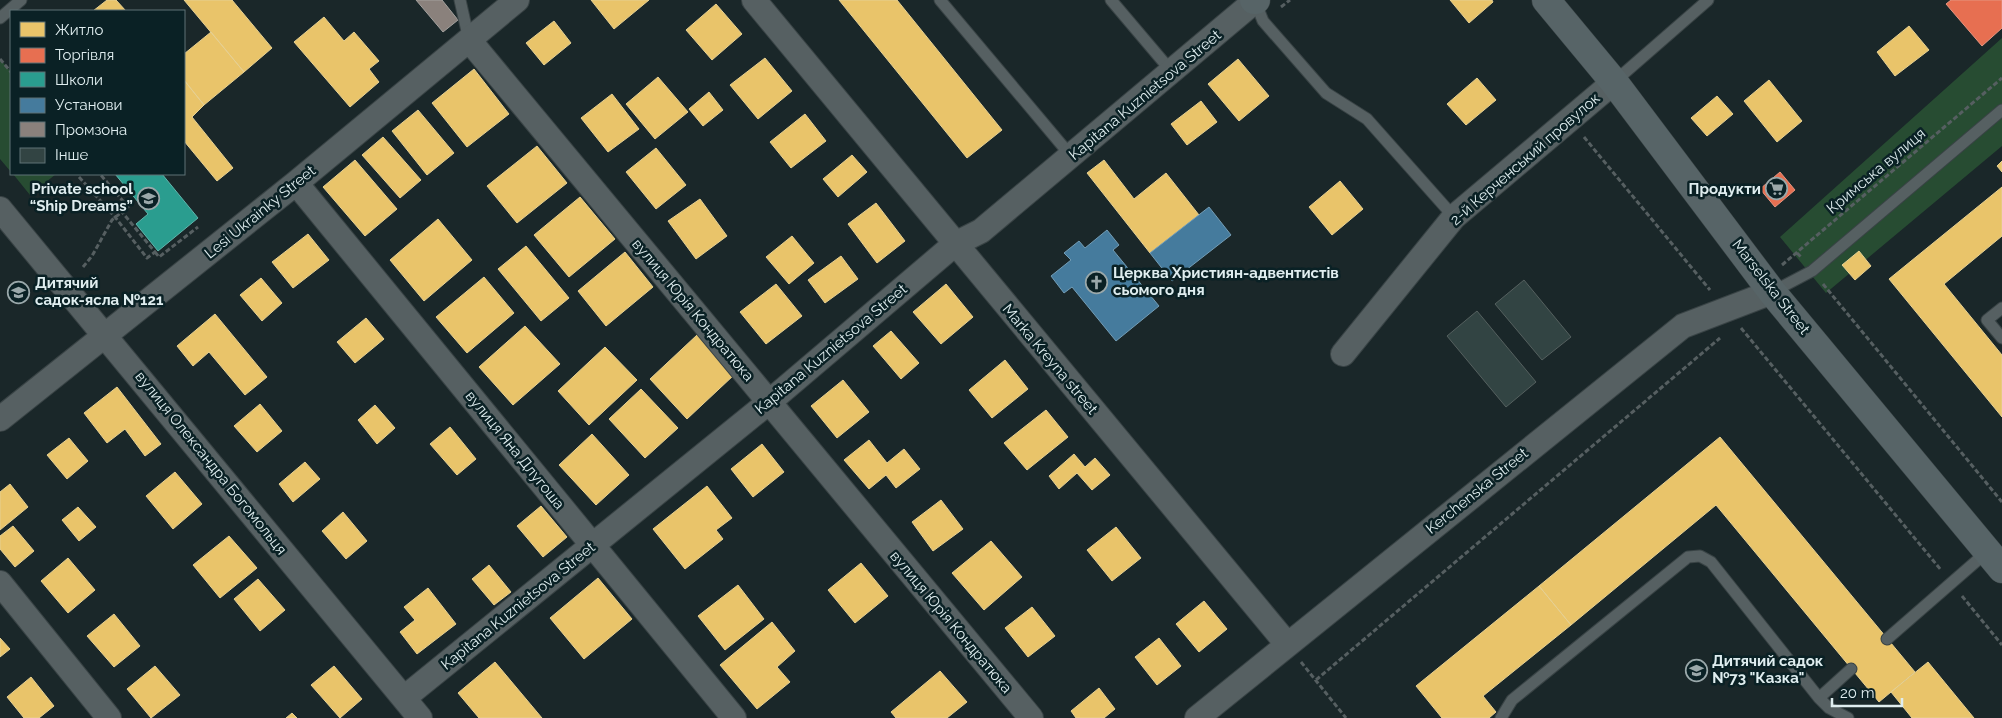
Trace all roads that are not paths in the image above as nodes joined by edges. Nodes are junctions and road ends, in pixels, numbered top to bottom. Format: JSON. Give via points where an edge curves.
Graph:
{"nodes":[{"id":1,"x":22,"y":0,"type":"edge"},
{"id":2,"x":460,"y":0,"type":"edge"},
{"id":3,"x":517,"y":0,"type":"edge"},
{"id":4,"x":754,"y":0,"type":"edge"},
{"id":5,"x":940,"y":0,"type":"edge"},
{"id":6,"x":1111,"y":0,"type":"edge"},
{"id":7,"x":1255,"y":0,"type":"edge"},
{"id":8,"x":1546,"y":0,"type":"edge"},
{"id":9,"x":1708,"y":0,"type":"edge"},
{"id":10,"x":0,"y":18,"type":"edge"},
{"id":11,"x":469,"y":40,"type":"junction"},
{"id":12,"x":1172,"y":72,"type":"junction"},
{"id":13,"x":1614,"y":82,"type":"junction"},
{"id":14,"x":2002,"y":110,"type":"edge"},
{"id":15,"x":1071,"y":156,"type":"junction"},
{"id":16,"x":296,"y":183,"type":"junction"},
{"id":17,"x":0,"y":209,"type":"edge"},
{"id":18,"x":1454,"y":217,"type":"junction"},
{"id":19,"x":955,"y":244,"type":"junction"},
{"id":20,"x":1768,"y":286,"type":"junction"},
{"id":21,"x":2002,"y":308,"type":"edge"},
{"id":22,"x":106,"y":335,"type":"junction"},
{"id":23,"x":2002,"y":338,"type":"edge"},
{"id":24,"x":1343,"y":354,"type":"dead end"},
{"id":25,"x":770,"y":402,"type":"junction"},
{"id":26,"x":0,"y":419,"type":"edge"},
{"id":27,"x":593,"y":545,"type":"junction"},
{"id":28,"x":1995,"y":560,"type":"edge"},
{"id":29,"x":0,"y":583,"type":"edge"},
{"id":30,"x":1887,"y":638,"type":"dead end"},
{"id":31,"x":1287,"y":644,"type":"junction"},
{"id":32,"x":1851,"y":669,"type":"dead end"},
{"id":33,"x":404,"y":698,"type":"junction"},
{"id":34,"x":1819,"y":698,"type":"junction"},
{"id":35,"x":109,"y":718,"type":"edge"},
{"id":36,"x":420,"y":718,"type":"edge"},
{"id":37,"x":734,"y":718,"type":"edge"},
{"id":38,"x":1031,"y":718,"type":"edge"},
{"id":39,"x":1197,"y":718,"type":"edge"},
{"id":40,"x":1501,"y":718,"type":"edge"},
{"id":41,"x":1848,"y":718,"type":"edge"}],
"edges":[{"from":1,"to":10,"type":"lane"},
{"from":2,"to":11,"type":"lane"},
{"from":3,"to":11,"type":"street","name":"Lesi Ukrainky Street"},
{"from":4,"to":19,"type":"street","name":"Marka Kreyna street"},
{"from":5,"to":15,"type":"lane"},
{"from":6,"to":12,"type":"lane"},
{"from":7,"to":12,"type":"street","name":"Kapitana Kuznietsova Street"},
{"from":7,"to":18,"type":"lane","via":[[1263,21],[1326,93],[1367,119]]},
{"from":8,"to":13,"type":"street","name":"Marselska Street"},
{"from":9,"to":13,"type":"lane"},
{"from":11,"to":16,"type":"street","name":"Lesi Ukrainky Street"},
{"from":11,"to":25,"type":"street","name":"вулиця Юрія Кондратюка"},
{"from":12,"to":15,"type":"street","name":"Kapitana Kuznietsova Street"},
{"from":13,"to":18,"type":"street","name":"2-й Керченський провулок"},
{"from":13,"to":20,"type":"street","name":"Marselska Street"},
{"from":14,"to":20,"type":"lane","via":[[1812,271]]},
{"from":15,"to":19,"type":"street","name":"Kapitana Kuznietsova Street","via":[[981,231]]},
{"from":16,"to":22,"type":"street","name":"Lesi Ukrainky Street"},
{"from":16,"to":27,"type":"street","name":"вулиця Яна Длугоша"},
{"from":17,"to":22,"type":"street","name":"вулиця Олександра Богомольця"},
{"from":18,"to":24,"type":"street","name":"2-й Керченський провулок"},
{"from":19,"to":25,"type":"street","name":"Kapitana Kuznietsova Street"},
{"from":19,"to":31,"type":"street","name":"Marka Kreyna street"},
{"from":20,"to":28,"type":"street","name":"Marselska Street"},
{"from":20,"to":31,"type":"street","name":"Kerchenska Street","via":[[1684,326]]},
{"from":21,"to":23,"type":"lane","via":[[1987,320]]},
{"from":22,"to":26,"type":"street","name":"Lesi Ukrainky Street"},
{"from":22,"to":33,"type":"street","name":"вулиця Олександра Богомольця"},
{"from":25,"to":27,"type":"street","name":"Kapitana Kuznietsova Street"},
{"from":25,"to":38,"type":"street","name":"вулиця Юрія Кондратюка"},
{"from":27,"to":33,"type":"street","name":"Kapitana Kuznietsova Street"},
{"from":27,"to":37,"type":"street","name":"вулиця Яна Длугоша"},
{"from":28,"to":30,"type":"lane","via":[[1951,582]]},
{"from":29,"to":35,"type":"street"},
{"from":31,"to":39,"type":"street","name":"Kerchenska Street"},
{"from":32,"to":34,"type":"lane"},
{"from":33,"to":36,"type":"street","name":"вулиця Олександра Богомольця"},
{"from":34,"to":40,"type":"lane","via":[[1711,562],[1700,556],[1688,557],[1512,700]]},
{"from":34,"to":41,"type":"lane","via":[[1829,708]]}]}
